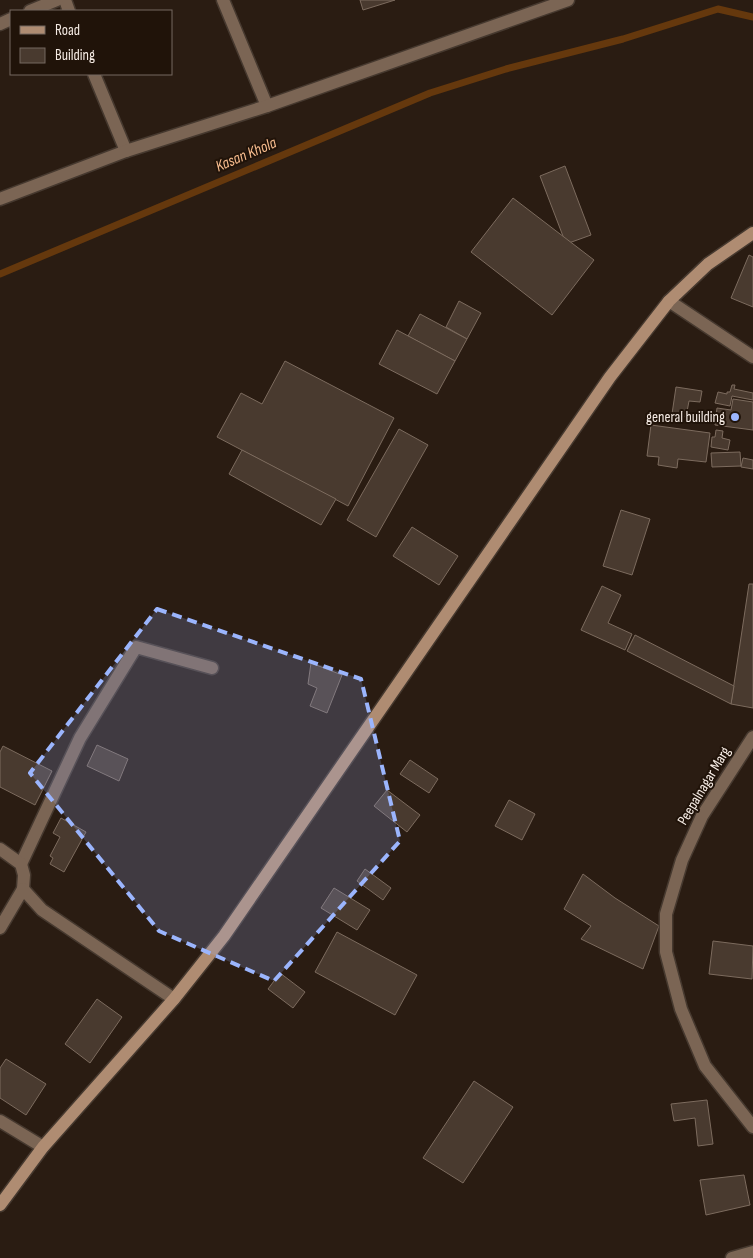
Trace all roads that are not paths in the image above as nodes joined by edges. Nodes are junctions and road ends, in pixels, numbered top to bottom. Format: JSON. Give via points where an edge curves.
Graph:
{"nodes":[{"id":1,"x":57,"y":0,"type":"edge"},
{"id":2,"x":223,"y":0,"type":"edge"},
{"id":3,"x":568,"y":0,"type":"edge"},
{"id":4,"x":32,"y":10,"type":"edge"},
{"id":5,"x":94,"y":75,"type":"edge"},
{"id":6,"x":268,"y":106,"type":"junction"},
{"id":7,"x":126,"y":151,"type":"junction"},
{"id":8,"x":0,"y":198,"type":"edge"},
{"id":9,"x":753,"y":233,"type":"edge"},
{"id":10,"x":669,"y":301,"type":"junction"},
{"id":11,"x":753,"y":357,"type":"edge"},
{"id":12,"x":212,"y":668,"type":"dead end"},
{"id":13,"x":753,"y":737,"type":"edge"},
{"id":14,"x":0,"y":849,"type":"edge"},
{"id":15,"x":21,"y":864,"type":"junction"},
{"id":16,"x":23,"y":889,"type":"junction"},
{"id":17,"x":0,"y":928,"type":"edge"},
{"id":18,"x":174,"y":999,"type":"junction"},
{"id":19,"x":0,"y":1121,"type":"edge"},
{"id":20,"x":753,"y":1127,"type":"edge"},
{"id":21,"x":44,"y":1147,"type":"junction"},
{"id":22,"x":0,"y":1204,"type":"edge"},
{"id":23,"x":753,"y":1252,"type":"edge"},
{"id":24,"x":732,"y":1258,"type":"edge"}],
"edges":[{"from":1,"to":4,"type":"street"},
{"from":2,"to":6,"type":"street"},
{"from":3,"to":6,"type":"street"},
{"from":5,"to":7,"type":"street"},
{"from":6,"to":7,"type":"street"},
{"from":7,"to":8,"type":"street"},
{"from":9,"to":10,"type":"main road","via":[[708,264]]},
{"from":10,"to":11,"type":"street"},
{"from":10,"to":18,"type":"main road","via":[[610,377],[273,867]]},
{"from":12,"to":15,"type":"street","via":[[136,647],[80,738]]},
{"from":13,"to":20,"type":"street","name":"Peepalnagar Marg","via":[[702,816],[682,860],[666,914],[666,952],[681,1009],[705,1066]]},
{"from":14,"to":15,"type":"street"},
{"from":15,"to":16,"type":"street"},
{"from":16,"to":17,"type":"street"},
{"from":16,"to":18,"type":"street","via":[[42,910]]},
{"from":18,"to":21,"type":"main road"},
{"from":19,"to":21,"type":"street"},
{"from":21,"to":22,"type":"main road"},
{"from":23,"to":24,"type":"street"}]}
